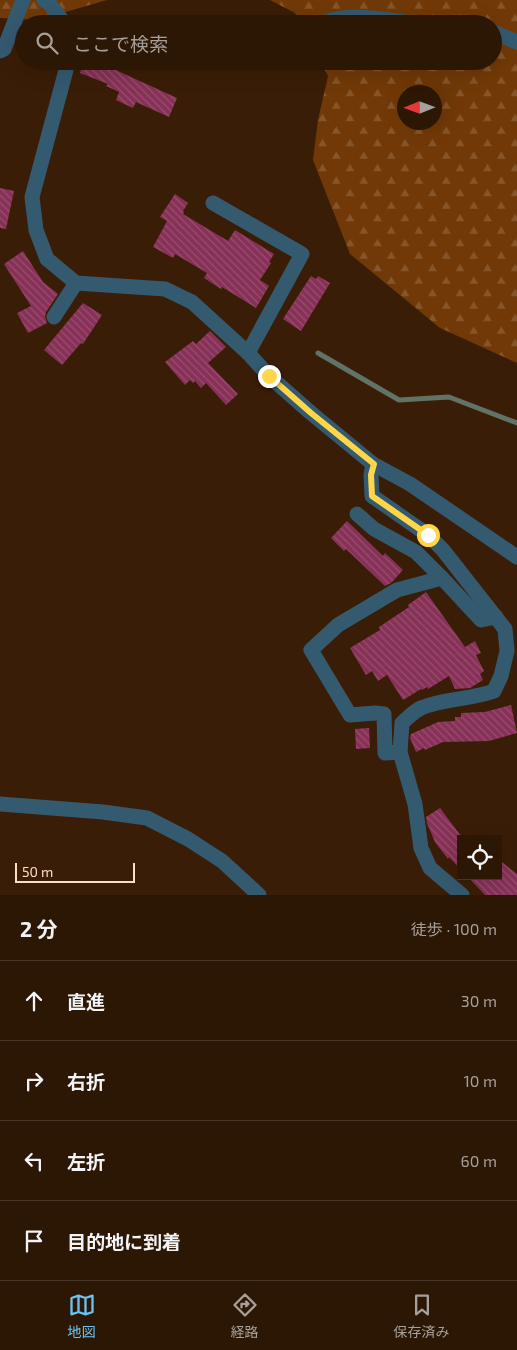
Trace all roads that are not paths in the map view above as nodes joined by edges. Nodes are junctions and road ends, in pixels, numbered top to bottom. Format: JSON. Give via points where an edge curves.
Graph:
{"nodes":[{"id":1,"x":23,"y":0,"type":"edge"},
{"id":2,"x":44,"y":0,"type":"edge"},
{"id":3,"x":17,"y":15,"type":"edge"},
{"id":4,"x":59,"y":15,"type":"edge"},
{"id":5,"x":15,"y":21,"type":"edge"},
{"id":6,"x":502,"y":36,"type":"edge"},
{"id":7,"x":517,"y":42,"type":"edge"},
{"id":8,"x":0,"y":51,"type":"edge"},
{"id":9,"x":66,"y":70,"type":"edge"},
{"id":10,"x":213,"y":203,"type":"dead end"},
{"id":11,"x":76,"y":283,"type":"junction"},
{"id":12,"x":54,"y":317,"type":"dead end"},
{"id":13,"x":248,"y":354,"type":"junction"},
{"id":14,"x":374,"y":464,"type":"junction"},
{"id":15,"x":356,"y":514,"type":"dead end"},
{"id":16,"x":517,"y":558,"type":"edge"},
{"id":17,"x":442,"y":578,"type":"junction"},
{"id":18,"x":496,"y":617,"type":"junction"},
{"id":19,"x":400,"y":752,"type":"junction"},
{"id":20,"x":0,"y":804,"type":"edge"},
{"id":21,"x":259,"y":895,"type":"edge"},
{"id":22,"x":462,"y":895,"type":"edge"}],
"edges":[{"from":1,"to":3,"type":"street"},
{"from":2,"to":4,"type":"street"},
{"from":5,"to":8,"type":"street","via":[[4,49]]},
{"from":6,"to":7,"type":"street"},
{"from":9,"to":11,"type":"street","via":[[32,197],[36,230],[47,259]]},
{"from":10,"to":13,"type":"street","via":[[302,254]]},
{"from":11,"to":12,"type":"street"},
{"from":11,"to":13,"type":"street","via":[[165,289],[192,302]]},
{"from":13,"to":14,"type":"street","via":[[297,401]]},
{"from":14,"to":16,"type":"street","via":[[410,484]]},
{"from":14,"to":18,"type":"street","via":[[372,496],[433,540]]},
{"from":15,"to":17,"type":"street","via":[[374,529],[416,552]]},
{"from":17,"to":18,"type":"street","via":[[481,620]]},
{"from":17,"to":19,"type":"street","via":[[397,590],[338,625],[311,650],[350,715],[384,714],[385,753]]},
{"from":18,"to":19,"type":"street","via":[[505,629],[507,650],[494,691],[419,709],[402,723]]},
{"from":19,"to":22,"type":"street","via":[[414,804],[421,848],[430,868]]},
{"from":20,"to":21,"type":"street","via":[[147,818],[188,838],[222,861]]}]}
